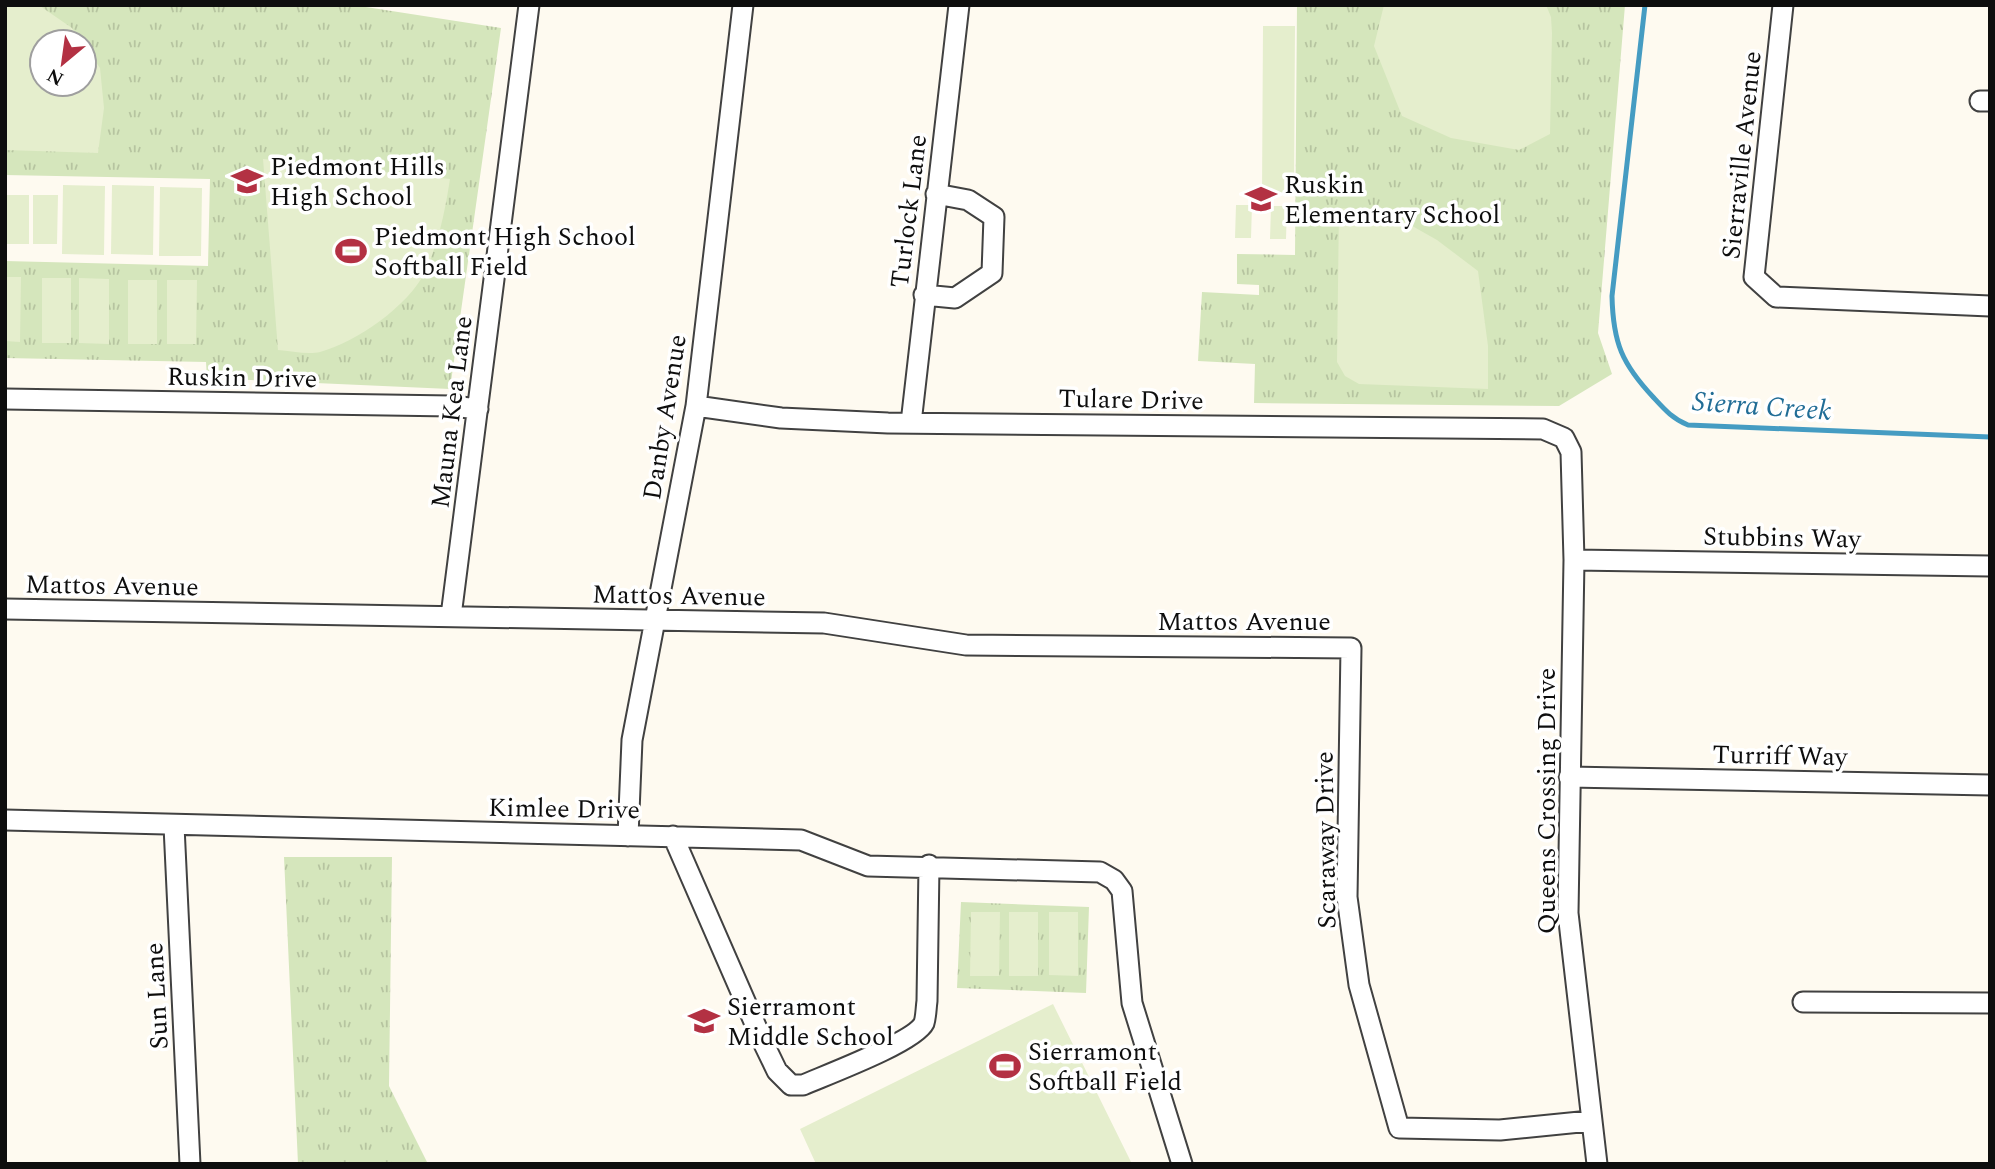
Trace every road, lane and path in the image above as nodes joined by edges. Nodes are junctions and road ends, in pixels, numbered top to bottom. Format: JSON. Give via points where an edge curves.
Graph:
{"nodes":[{"id":1,"x":529,"y":5,"type":"edge"},
{"id":2,"x":743,"y":5,"type":"edge"},
{"id":3,"x":959,"y":5,"type":"edge"},
{"id":4,"x":1783,"y":5,"type":"edge"},
{"id":5,"x":936,"y":194,"type":"junction"},
{"id":6,"x":924,"y":295,"type":"junction"},
{"id":7,"x":1990,"y":306,"type":"edge"},
{"id":8,"x":5,"y":399,"type":"edge"},
{"id":9,"x":696,"y":406,"type":"junction"},
{"id":10,"x":478,"y":409,"type":"junction"},
{"id":11,"x":911,"y":423,"type":"junction"},
{"id":12,"x":1564,"y":438,"type":"joint"},
{"id":13,"x":1574,"y":560,"type":"junction"},
{"id":14,"x":1990,"y":566,"type":"edge"},
{"id":15,"x":5,"y":609,"type":"edge"},
{"id":16,"x":451,"y":617,"type":"junction"},
{"id":17,"x":654,"y":621,"type":"junction"},
{"id":18,"x":1351,"y":648,"type":"joint"},
{"id":19,"x":1569,"y":777,"type":"junction"},
{"id":20,"x":1990,"y":785,"type":"edge"},
{"id":21,"x":5,"y":820,"type":"edge"},
{"id":22,"x":174,"y":827,"type":"junction"},
{"id":23,"x":628,"y":836,"type":"junction"},
{"id":24,"x":673,"y":836,"type":"junction"},
{"id":25,"x":929,"y":865,"type":"junction"},
{"id":26,"x":1803,"y":1002,"type":"dead end"},
{"id":27,"x":1990,"y":1003,"type":"edge"},
{"id":28,"x":1590,"y":1121,"type":"junction"},
{"id":29,"x":190,"y":1164,"type":"edge"},
{"id":30,"x":1182,"y":1164,"type":"edge"},
{"id":31,"x":1597,"y":1164,"type":"edge"}],
"edges":[{"from":1,"to":10,"type":"street","name":"Mauna Kea Lane"},
{"from":2,"to":9,"type":"street","name":"Danby Avenue"},
{"from":3,"to":5,"type":"street","name":"Turlock Lane"},
{"from":4,"to":7,"type":"street","name":"Sierraville Avenue","via":[[1754,276],[1776,297]]},
{"from":5,"to":6,"type":"street","name":"Turlock Lane"},
{"from":5,"to":6,"type":"street","via":[[968,200],[994,217],[992,273],[956,298]]},
{"from":6,"to":11,"type":"street","name":"Turlock Lane"},
{"from":8,"to":10,"type":"street","name":"Ruskin Drive"},
{"from":9,"to":11,"type":"street","name":"Tulare Drive","via":[[781,418]]},
{"from":9,"to":17,"type":"street","name":"Danby Avenue"},
{"from":10,"to":16,"type":"street","name":"Mauna Kea Lane"},
{"from":11,"to":12,"type":"street","name":"Tulare Drive","via":[[1543,429]]},
{"from":12,"to":13,"type":"street","name":"Queens Crossing Drive","via":[[1570,452]]},
{"from":13,"to":14,"type":"street","name":"Stubbins Way"},
{"from":13,"to":19,"type":"street","name":"Queens Crossing Drive"},
{"from":15,"to":16,"type":"street","name":"Mattos Avenue"},
{"from":16,"to":17,"type":"street","name":"Mattos Avenue"},
{"from":17,"to":18,"type":"street","name":"Mattos Avenue","via":[[824,624],[966,645]]},
{"from":17,"to":23,"type":"street","name":"Danby Avenue","via":[[632,740]]},
{"from":18,"to":28,"type":"street","name":"Scaraway Drive","via":[[1347,897],[1359,985],[1399,1128],[1500,1130]]},
{"from":19,"to":20,"type":"street","name":"Turriff Way"},
{"from":19,"to":28,"type":"street","name":"Queens Crossing Drive","via":[[1569,913]]},
{"from":21,"to":22,"type":"street","name":"Kimlee Drive"},
{"from":22,"to":23,"type":"street","name":"Kimlee Drive"},
{"from":22,"to":29,"type":"street","name":"Sun Lane"},
{"from":23,"to":24,"type":"street","name":"Kimlee Drive"},
{"from":24,"to":25,"type":"street","name":"Kimlee Drive","via":[[801,840],[868,866]]},
{"from":24,"to":25,"type":"street","via":[[762,1040],[791,1085],[803,1085],[894,1045],[924,1023]]},
{"from":25,"to":30,"type":"street","name":"Kimlee Drive","via":[[1083,869],[1114,880],[1122,891],[1132,1003]]},
{"from":26,"to":27,"type":"street"},
{"from":28,"to":31,"type":"street","name":"Queens Crossing Drive"}]}
